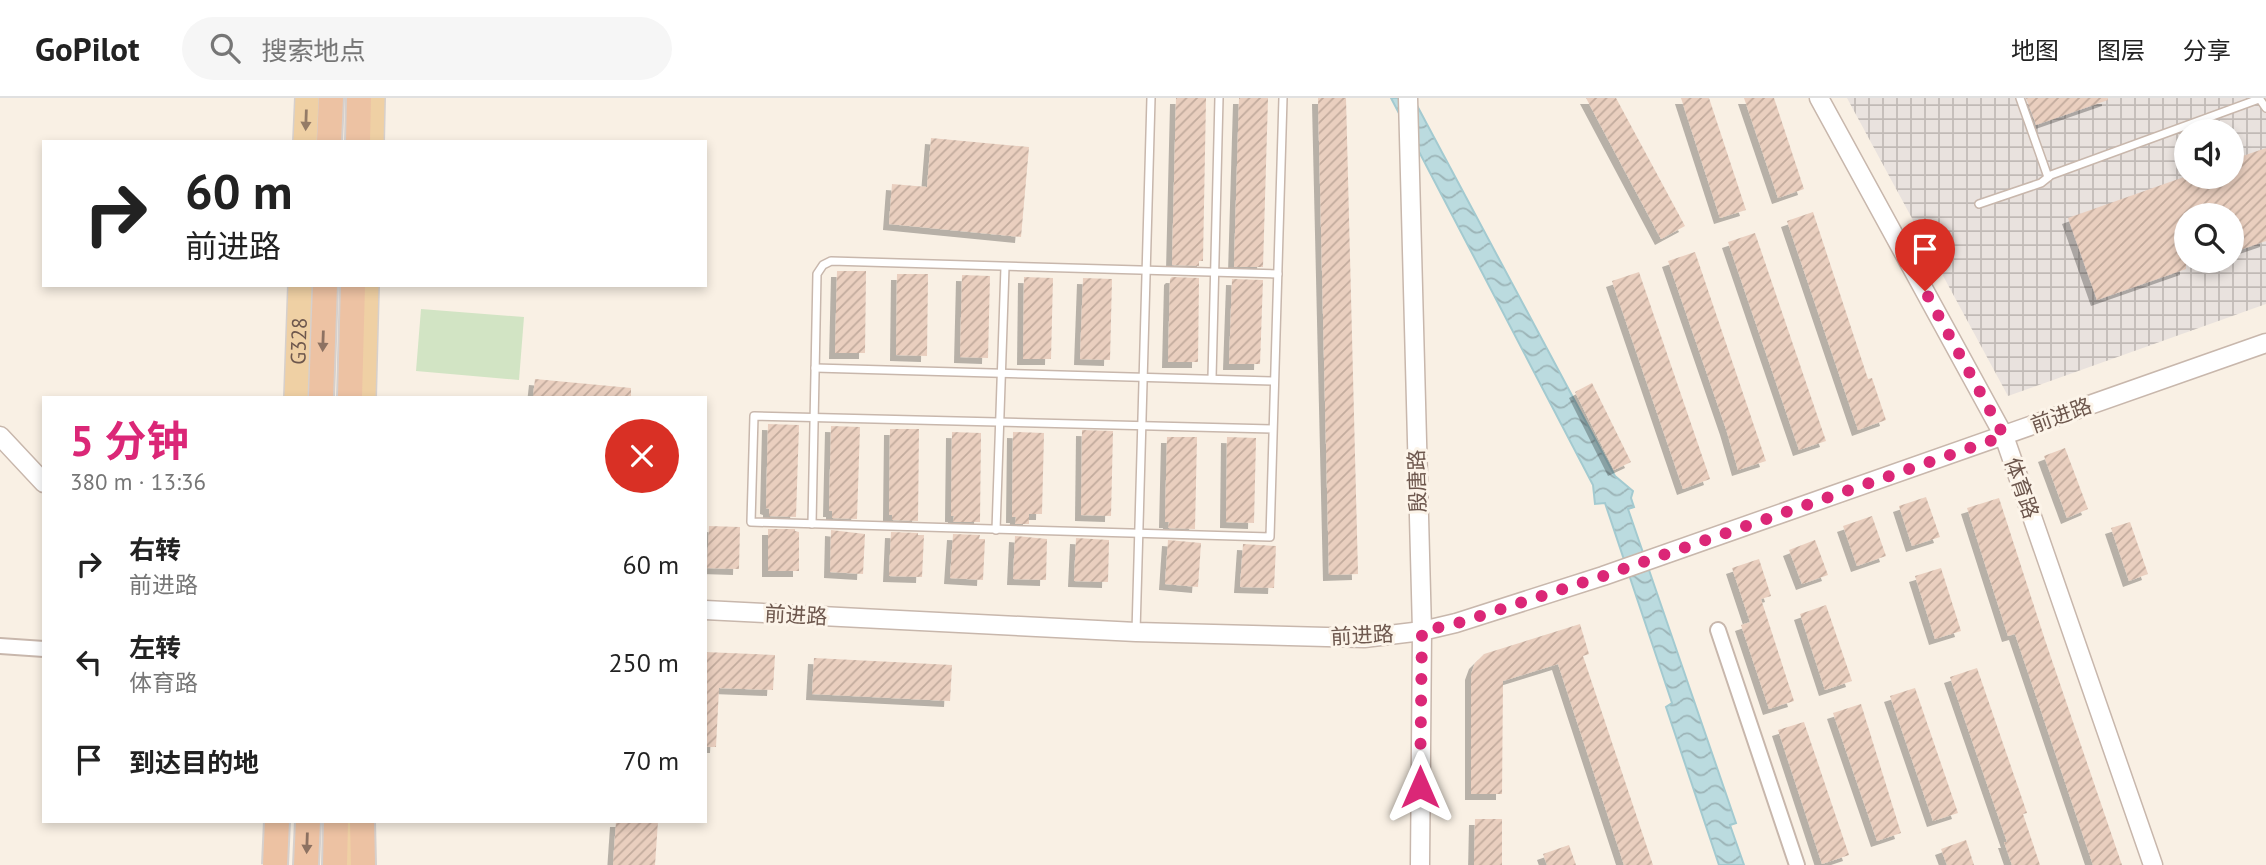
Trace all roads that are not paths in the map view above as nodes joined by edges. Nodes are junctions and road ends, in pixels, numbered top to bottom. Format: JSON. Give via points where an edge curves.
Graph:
{"nodes":[{"id":1,"x":307,"y":98,"type":"edge"},
{"id":2,"x":331,"y":98,"type":"edge"},
{"id":3,"x":359,"y":98,"type":"edge"},
{"id":4,"x":373,"y":98,"type":"edge"},
{"id":5,"x":1152,"y":98,"type":"edge"},
{"id":6,"x":1219,"y":98,"type":"edge"},
{"id":7,"x":1283,"y":98,"type":"edge"},
{"id":8,"x":1408,"y":98,"type":"edge"},
{"id":9,"x":1819,"y":98,"type":"edge"},
{"id":10,"x":2020,"y":98,"type":"edge"},
{"id":11,"x":2259,"y":99,"type":"edge"},
{"id":12,"x":2266,"y":108,"type":"edge"},
{"id":13,"x":305,"y":140,"type":"edge"},
{"id":14,"x":330,"y":140,"type":"edge"},
{"id":15,"x":358,"y":140,"type":"edge"},
{"id":16,"x":372,"y":140,"type":"edge"},
{"id":17,"x":2048,"y":177,"type":"junction"},
{"id":18,"x":1979,"y":204,"type":"dead end"},
{"id":19,"x":1004,"y":267,"type":"junction"},
{"id":20,"x":1146,"y":271,"type":"junction"},
{"id":21,"x":1214,"y":272,"type":"junction"},
{"id":22,"x":1278,"y":274,"type":"junction"},
{"id":23,"x":300,"y":287,"type":"edge"},
{"id":24,"x":325,"y":287,"type":"edge"},
{"id":25,"x":354,"y":287,"type":"edge"},
{"id":26,"x":354,"y":287,"type":"edge"},
{"id":27,"x":367,"y":287,"type":"edge"},
{"id":28,"x":2266,"y":343,"type":"edge"},
{"id":29,"x":815,"y":368,"type":"junction"},
{"id":30,"x":1001,"y":373,"type":"junction"},
{"id":31,"x":1144,"y":376,"type":"junction"},
{"id":32,"x":1212,"y":378,"type":"junction"},
{"id":33,"x":1275,"y":381,"type":"junction"},
{"id":34,"x":296,"y":396,"type":"edge"},
{"id":35,"x":321,"y":396,"type":"edge"},
{"id":36,"x":350,"y":396,"type":"edge"},
{"id":37,"x":356,"y":396,"type":"edge"},
{"id":38,"x":364,"y":396,"type":"edge"},
{"id":39,"x":814,"y":417,"type":"junction"},
{"id":40,"x":1000,"y":422,"type":"junction"},
{"id":41,"x":1142,"y":426,"type":"junction"},
{"id":42,"x":1273,"y":429,"type":"junction"},
{"id":43,"x":0,"y":436,"type":"edge"},
{"id":44,"x":2004,"y":436,"type":"junction"},
{"id":45,"x":42,"y":481,"type":"edge"},
{"id":46,"x":812,"y":524,"type":"junction"},
{"id":47,"x":996,"y":530,"type":"junction"},
{"id":48,"x":1139,"y":534,"type":"junction"},
{"id":49,"x":707,"y":610,"type":"edge"},
{"id":50,"x":1718,"y":630,"type":"dead end"},
{"id":51,"x":1422,"y":631,"type":"junction"},
{"id":52,"x":1136,"y":632,"type":"junction"},
{"id":53,"x":0,"y":646,"type":"edge"},
{"id":54,"x":42,"y":649,"type":"edge"},
{"id":55,"x":265,"y":823,"type":"edge"},
{"id":56,"x":277,"y":823,"type":"edge"},
{"id":57,"x":286,"y":823,"type":"edge"},
{"id":58,"x":308,"y":823,"type":"edge"},
{"id":59,"x":336,"y":823,"type":"edge"},
{"id":60,"x":352,"y":823,"type":"edge"},
{"id":61,"x":362,"y":823,"type":"edge"},
{"id":62,"x":282,"y":858,"type":"edge"},
{"id":63,"x":306,"y":865,"type":"edge"},
{"id":64,"x":335,"y":865,"type":"edge"},
{"id":65,"x":350,"y":865,"type":"edge"},
{"id":66,"x":363,"y":865,"type":"edge"},
{"id":67,"x":1420,"y":865,"type":"edge"},
{"id":68,"x":1797,"y":865,"type":"edge"},
{"id":69,"x":2153,"y":865,"type":"edge"}],
"edges":[{"from":1,"to":13,"type":"main road","one_way":true},
{"from":2,"to":14,"type":"highway"},
{"from":3,"to":15,"type":"highway"},
{"from":4,"to":16,"type":"main road"},
{"from":5,"to":20,"type":"lane"},
{"from":6,"to":21,"type":"lane"},
{"from":7,"to":22,"type":"lane"},
{"from":8,"to":51,"type":"street","name":"殷唐路"},
{"from":9,"to":44,"type":"street","name":"体育路"},
{"from":10,"to":17,"type":"lane"},
{"from":11,"to":12,"type":"lane"},
{"from":11,"to":17,"type":"lane"},
{"from":17,"to":18,"type":"lane"},
{"from":19,"to":20,"type":"lane"},
{"from":19,"to":29,"type":"lane","via":[[831,261],[823,265],[817,274]]},
{"from":19,"to":30,"type":"lane"},
{"from":20,"to":21,"type":"lane"},
{"from":20,"to":31,"type":"lane"},
{"from":21,"to":22,"type":"lane"},
{"from":21,"to":32,"type":"lane"},
{"from":22,"to":33,"type":"lane"},
{"from":23,"to":34,"type":"main road","name":"G328","number":"G328"},
{"from":24,"to":35,"type":"highway","one_way":true},
{"from":25,"to":36,"type":"highway"},
{"from":26,"to":37,"type":"highway"},
{"from":27,"to":38,"type":"main road"},
{"from":28,"to":44,"type":"street","name":"前进路"},
{"from":29,"to":30,"type":"lane"},
{"from":29,"to":39,"type":"lane"},
{"from":30,"to":31,"type":"lane"},
{"from":30,"to":40,"type":"lane"},
{"from":31,"to":32,"type":"lane"},
{"from":31,"to":41,"type":"lane"},
{"from":32,"to":33,"type":"lane"},
{"from":33,"to":42,"type":"lane"},
{"from":39,"to":40,"type":"lane"},
{"from":39,"to":46,"type":"lane"},
{"from":39,"to":46,"type":"lane","via":[[754,416],[751,522]]},
{"from":40,"to":41,"type":"lane"},
{"from":40,"to":47,"type":"lane"},
{"from":41,"to":42,"type":"lane"},
{"from":41,"to":48,"type":"lane"},
{"from":42,"to":48,"type":"lane","via":[[1270,537]]},
{"from":43,"to":45,"type":"street"},
{"from":44,"to":51,"type":"street","name":"前进路","via":[[1603,576]]},
{"from":44,"to":69,"type":"street","name":"体育路"},
{"from":46,"to":47,"type":"lane"},
{"from":47,"to":48,"type":"lane"},
{"from":48,"to":52,"type":"lane"},
{"from":49,"to":52,"type":"street","name":"前进路"},
{"from":50,"to":68,"type":"street"},
{"from":51,"to":52,"type":"street","name":"前进路","via":[[1364,638]]},
{"from":51,"to":67,"type":"street","name":"殷唐路"},
{"from":53,"to":54,"type":"street"},
{"from":55,"to":62,"type":"street"},
{"from":56,"to":62,"type":"highway","bridge":true},
{"from":57,"to":62,"type":"main road"},
{"from":58,"to":63,"type":"highway","one_way":true},
{"from":59,"to":64,"type":"highway"},
{"from":60,"to":65,"type":"main road"},
{"from":61,"to":66,"type":"highway"}]}
